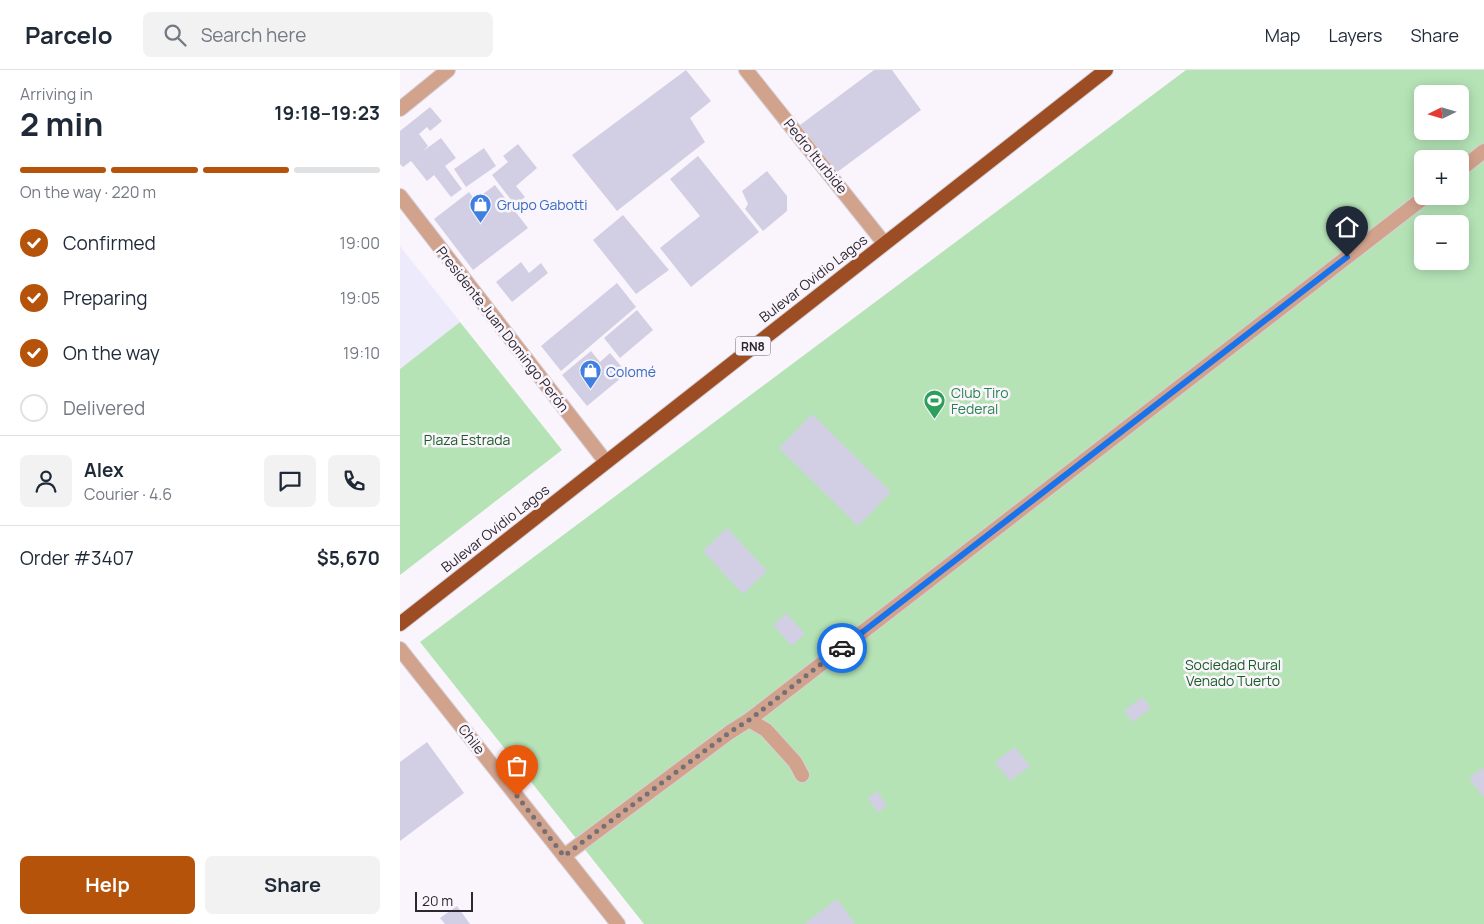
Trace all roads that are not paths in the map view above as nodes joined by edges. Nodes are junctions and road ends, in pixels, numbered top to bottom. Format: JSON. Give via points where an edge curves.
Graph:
{"nodes":[{"id":1,"x":448,"y":70,"type":"edge"},
{"id":2,"x":746,"y":70,"type":"edge"},
{"id":3,"x":1106,"y":70,"type":"edge"},
{"id":4,"x":400,"y":109,"type":"edge"},
{"id":5,"x":1484,"y":151,"type":"edge"},
{"id":6,"x":1469,"y":163,"type":"edge"},
{"id":7,"x":400,"y":196,"type":"edge"},
{"id":8,"x":1414,"y":205,"type":"edge"},
{"id":9,"x":884,"y":243,"type":"junction"},
{"id":10,"x":606,"y":462,"type":"junction"},
{"id":11,"x":400,"y":624,"type":"edge"},
{"id":12,"x":400,"y":648,"type":"edge"},
{"id":13,"x":749,"y":720,"type":"junction"},
{"id":14,"x":802,"y":775,"type":"dead end"},
{"id":15,"x":564,"y":856,"type":"junction"},
{"id":16,"x":618,"y":924,"type":"edge"}],
"edges":[{"from":1,"to":4,"type":"street"},
{"from":2,"to":9,"type":"street","name":"Pedro Iturbide"},
{"from":3,"to":9,"type":"highway","name":"Bulevar Ovidio Lagos","number":"RN8"},
{"from":5,"to":6,"type":"street"},
{"from":7,"to":10,"type":"street","name":"Presidente Juan Domingo Perón"},
{"from":8,"to":13,"type":"street"},
{"from":9,"to":10,"type":"highway","name":"Bulevar Ovidio Lagos","number":"RN8"},
{"from":10,"to":11,"type":"highway","name":"Bulevar Ovidio Lagos","number":"RN8"},
{"from":12,"to":15,"type":"street","name":"Chile"},
{"from":13,"to":14,"type":"street","via":[[766,730],[795,762]]},
{"from":13,"to":15,"type":"street"},
{"from":15,"to":16,"type":"street","name":"Chile"}]}
